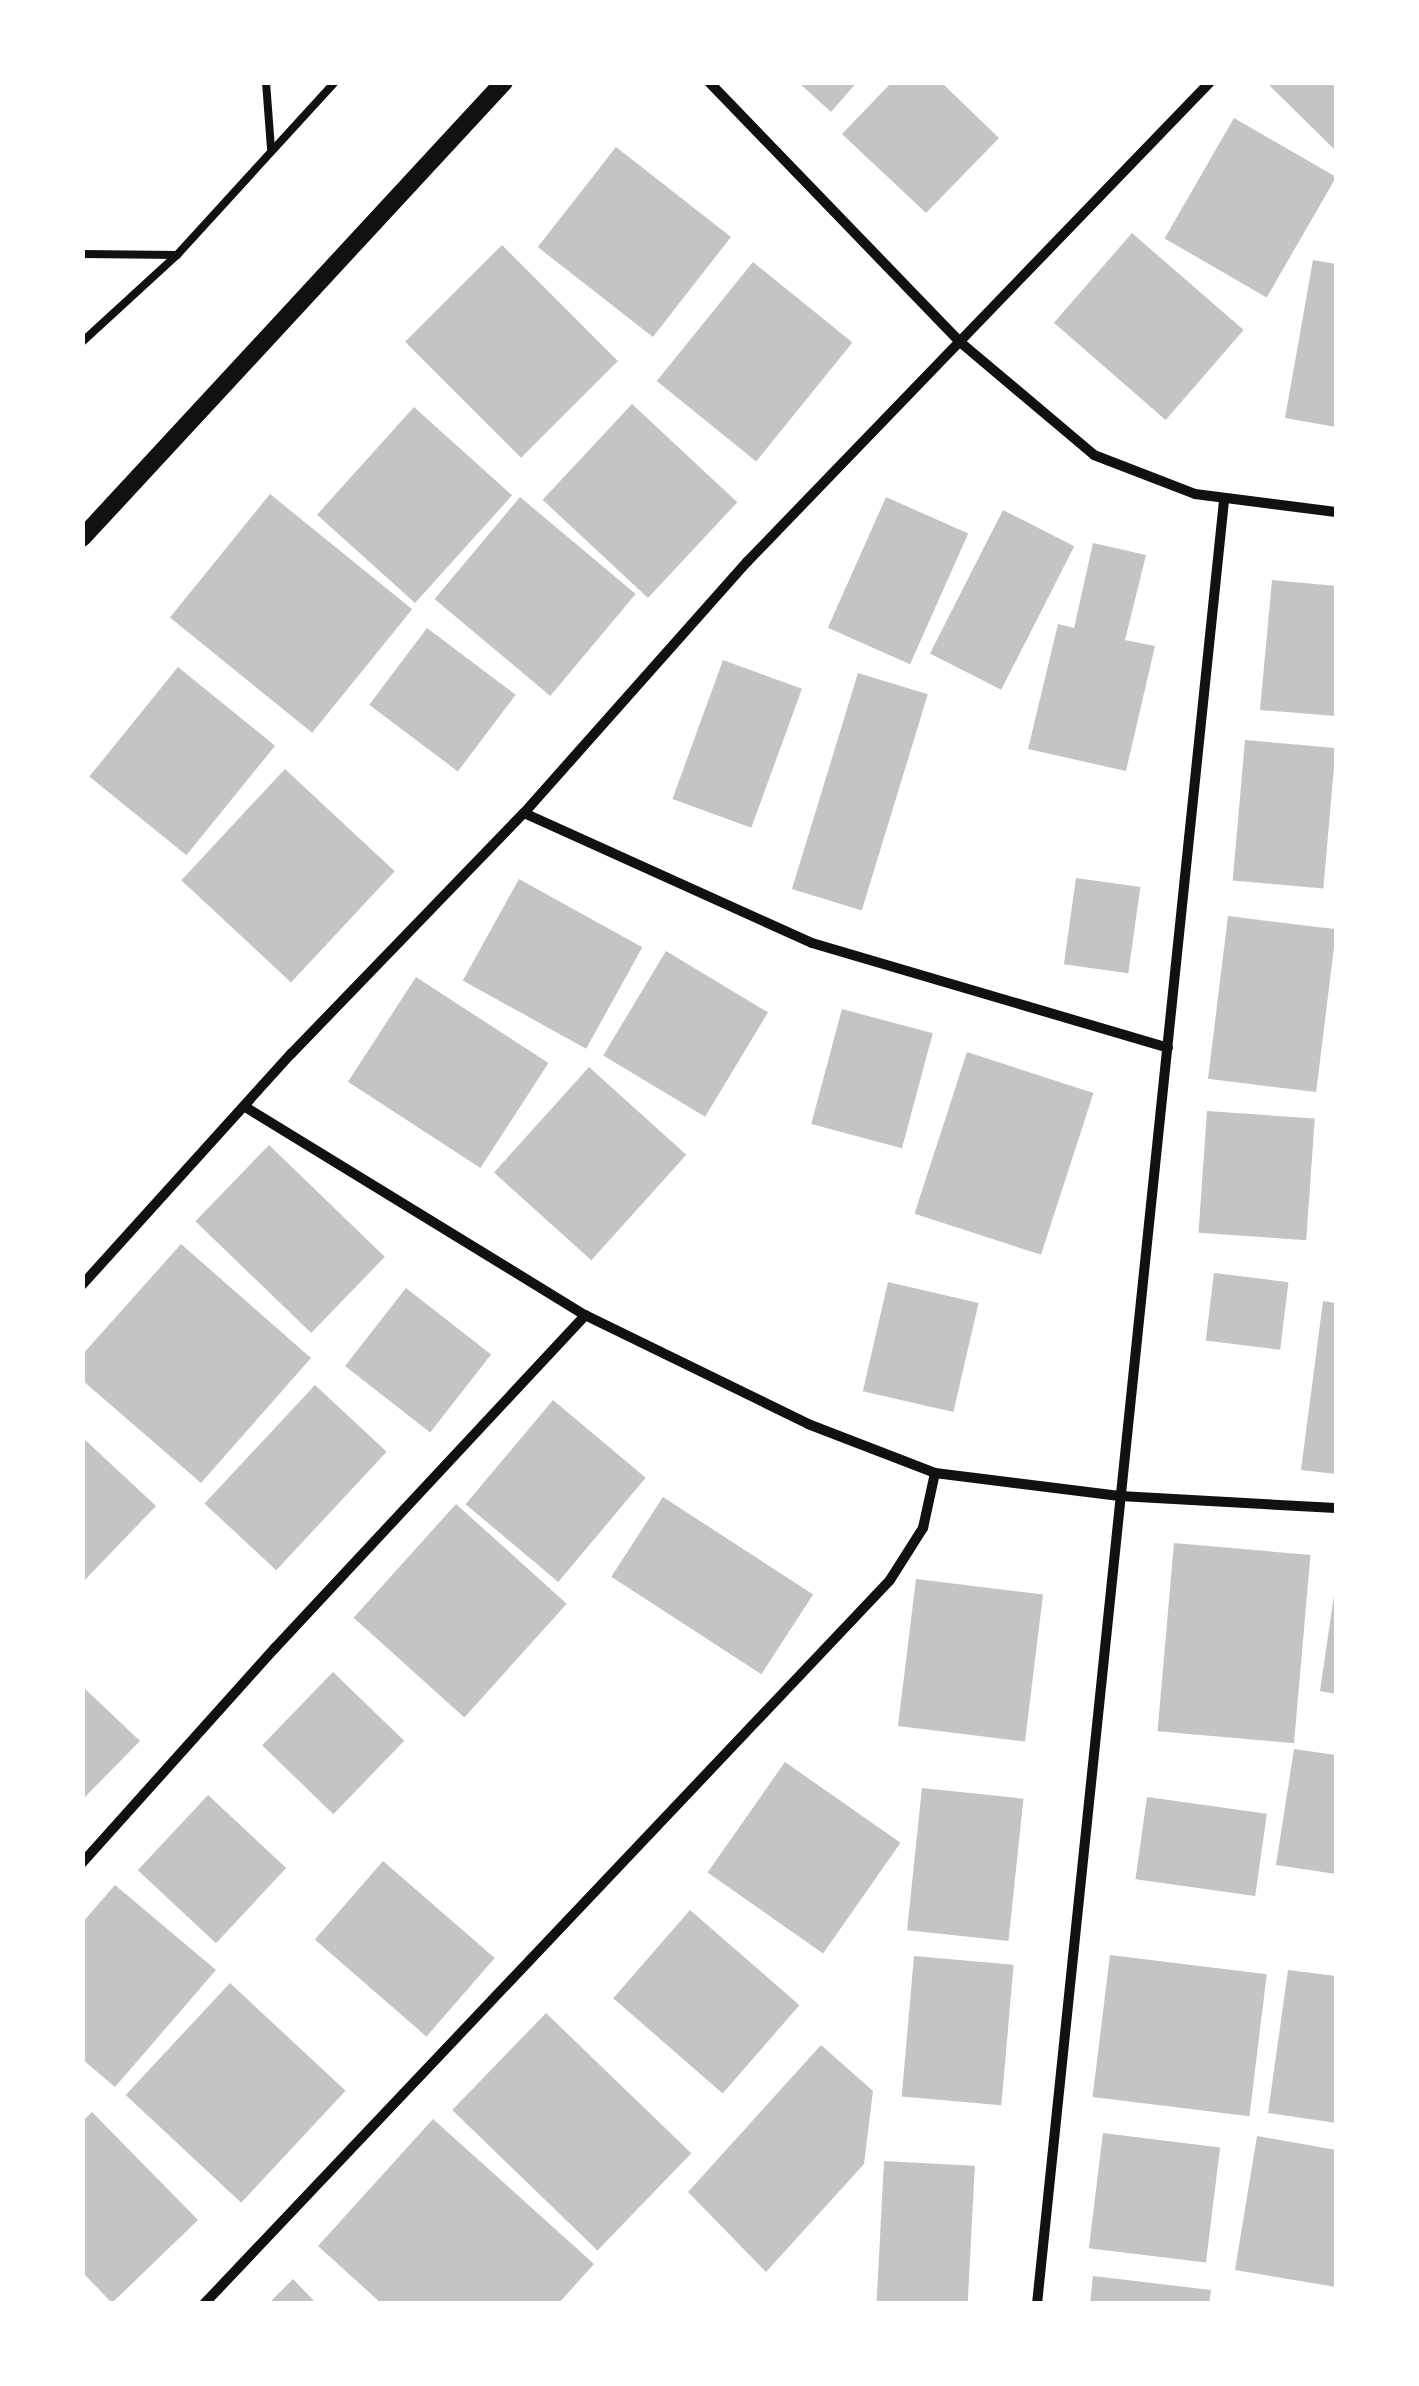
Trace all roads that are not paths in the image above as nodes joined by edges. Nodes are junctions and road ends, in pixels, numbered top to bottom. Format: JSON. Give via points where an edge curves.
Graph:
{"nodes":[{"id":1,"x":266,"y":82,"type":"edge"},
{"id":2,"x":335,"y":82,"type":"edge"},
{"id":3,"x":504,"y":82,"type":"edge"},
{"id":4,"x":709,"y":82,"type":"edge"},
{"id":5,"x":1210,"y":82,"type":"edge"},
{"id":6,"x":271,"y":150,"type":"junction"},
{"id":7,"x":82,"y":254,"type":"edge"},
{"id":8,"x":177,"y":256,"type":"junction"},
{"id":9,"x":82,"y":342,"type":"edge"},
{"id":10,"x":960,"y":342,"type":"junction"},
{"id":11,"x":1224,"y":500,"type":"junction"},
{"id":12,"x":1336,"y":512,"type":"edge"},
{"id":13,"x":82,"y":538,"type":"edge"},
{"id":14,"x":524,"y":812,"type":"junction"},
{"id":15,"x":1168,"y":1048,"type":"junction"},
{"id":16,"x":247,"y":1108,"type":"junction"},
{"id":17,"x":82,"y":1285,"type":"edge"},
{"id":18,"x":585,"y":1316,"type":"junction"},
{"id":19,"x":936,"y":1472,"type":"junction"},
{"id":20,"x":1120,"y":1496,"type":"junction"},
{"id":21,"x":1336,"y":1508,"type":"edge"},
{"id":22,"x":82,"y":1862,"type":"edge"},
{"id":23,"x":204,"y":2304,"type":"edge"},
{"id":24,"x":1037,"y":2304,"type":"edge"}],
"edges":[{"from":1,"to":6,"type":"lane"},
{"from":2,"to":6,"type":"lane"},
{"from":3,"to":13,"type":"street"},
{"from":4,"to":10,"type":"street"},
{"from":5,"to":10,"type":"street"},
{"from":6,"to":8,"type":"lane"},
{"from":7,"to":8,"type":"lane"},
{"from":8,"to":9,"type":"lane"},
{"from":10,"to":11,"type":"street","via":[[1094,456]]},
{"from":10,"to":14,"type":"street","via":[[747,562]]},
{"from":11,"to":12,"type":"street"},
{"from":11,"to":15,"type":"street"},
{"from":14,"to":15,"type":"street","via":[[812,942]]},
{"from":14,"to":16,"type":"street"},
{"from":15,"to":20,"type":"street"},
{"from":16,"to":17,"type":"street"},
{"from":16,"to":18,"type":"street"},
{"from":18,"to":19,"type":"street","via":[[808,1424]]},
{"from":18,"to":22,"type":"street"},
{"from":19,"to":20,"type":"street"},
{"from":19,"to":23,"type":"street","via":[[922,1528],[890,1580]]},
{"from":20,"to":21,"type":"street"},
{"from":20,"to":24,"type":"street"}]}
